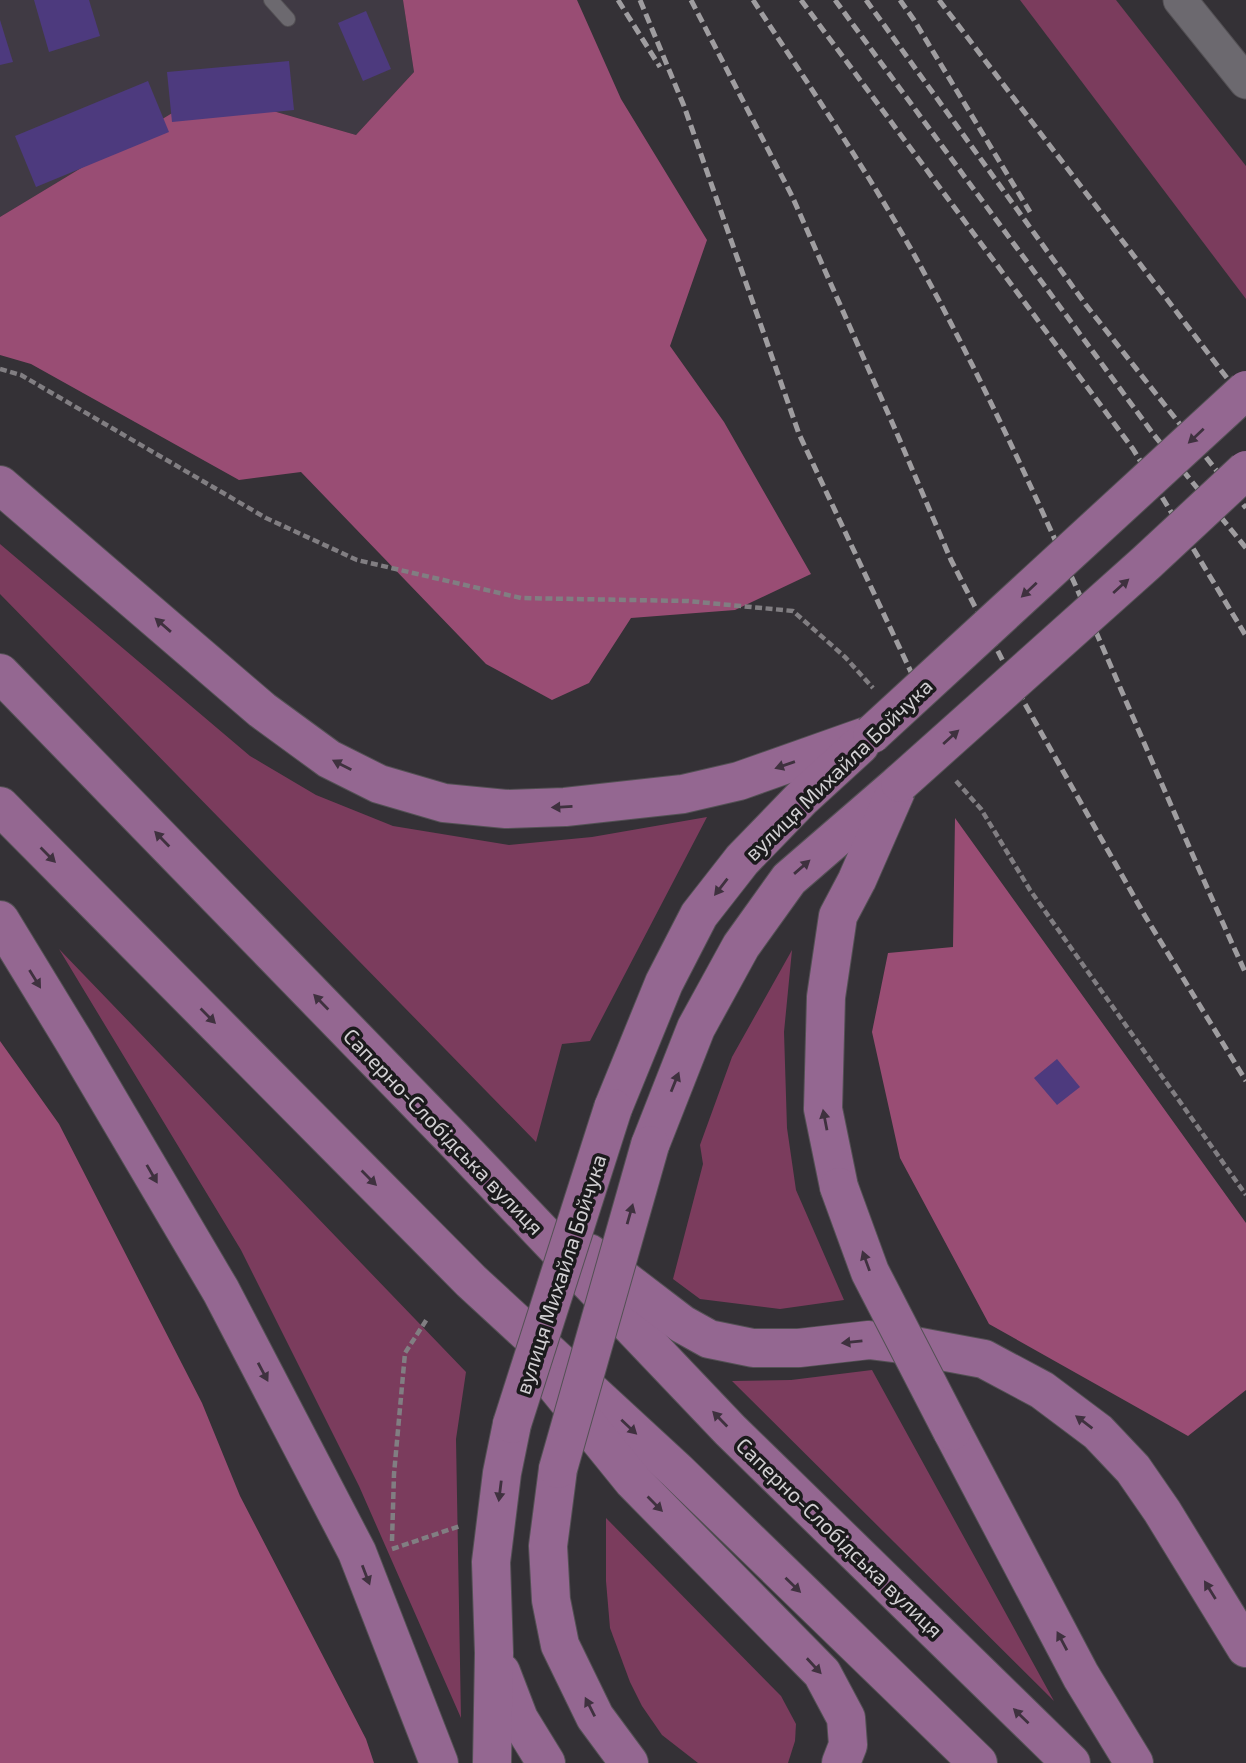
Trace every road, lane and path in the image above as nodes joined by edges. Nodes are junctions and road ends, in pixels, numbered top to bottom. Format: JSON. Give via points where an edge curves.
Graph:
{"nodes":[{"id":1,"x":271,"y":0,"type":"edge"},
{"id":2,"x":1180,"y":0,"type":"edge"},
{"id":3,"x":288,"y":19,"type":"dead end"},
{"id":4,"x":1246,"y":82,"type":"edge"},
{"id":5,"x":0,"y":369,"type":"edge"},
{"id":6,"x":1246,"y":390,"type":"edge"},
{"id":7,"x":1246,"y":470,"type":"edge"},
{"id":8,"x":0,"y":485,"type":"edge"},
{"id":9,"x":0,"y":673,"type":"edge"},
{"id":10,"x":881,"y":698,"type":"dead end"},
{"id":11,"x":872,"y":734,"type":"junction"},
{"id":12,"x":953,"y":778,"type":"dead end"},
{"id":13,"x":900,"y":783,"type":"junction"},
{"id":14,"x":0,"y":806,"type":"edge"},
{"id":15,"x":0,"y":920,"type":"edge"},
{"id":16,"x":453,"y":1139,"type":"junction"},
{"id":17,"x":1246,"y":1195,"type":"edge"},
{"id":18,"x":471,"y":1281,"type":"junction"},
{"id":19,"x":426,"y":1319,"type":"dead end"},
{"id":20,"x":464,"y":1525,"type":"dead end"},
{"id":21,"x":1246,"y":1648,"type":"edge"},
{"id":22,"x":494,"y":1653,"type":"junction"},
{"id":23,"x":439,"y":1763,"type":"edge"},
{"id":24,"x":492,"y":1763,"type":"edge"},
{"id":25,"x":508,"y":1763,"type":"edge"},
{"id":26,"x":533,"y":1763,"type":"edge"},
{"id":27,"x":546,"y":1763,"type":"edge"},
{"id":28,"x":629,"y":1763,"type":"edge"},
{"id":29,"x":841,"y":1763,"type":"edge"},
{"id":30,"x":978,"y":1763,"type":"edge"},
{"id":31,"x":1071,"y":1763,"type":"edge"},
{"id":32,"x":1134,"y":1763,"type":"edge"}],
"edges":[{"from":1,"to":3,"type":"lane"},
{"from":2,"to":4,"type":"street"},
{"from":5,"to":10,"type":"path","via":[[21,375],[266,518],[357,560],[521,598],[688,601],[793,611],[845,657]]},
{"from":6,"to":11,"type":"main road","name":"вулиця Михайла Бойчука","one_way":true,"bridge":true},
{"from":13,"to":7,"type":"main road","one_way":true,"bridge":true},
{"from":11,"to":8,"type":"main road","one_way":true,"via":[[739,781],[683,794],[565,807],[506,809],[444,803],[379,784],[318,751],[262,710]]},
{"from":16,"to":9,"type":"main road","name":"Саперно-Слобідська вулиця","one_way":true},
{"from":11,"to":22,"type":"main road","name":"вулиця Михайла Бойчука","one_way":true,"bridge":true,"via":[[742,860],[699,915],[664,983],[613,1108],[512,1424],[491,1562]]},
{"from":12,"to":17,"type":"path","via":[[981,809],[1030,890]]},
{"from":28,"to":13,"type":"main road","one_way":true,"bridge":true,"via":[[595,1717],[560,1645],[551,1600],[548,1546],[558,1468],[650,1146],[696,1028],[741,946],[789,879]]},
{"from":32,"to":13,"type":"main road","one_way":true,"bridge":true,"via":[[1081,1676],[870,1272],[839,1187],[823,1110],[826,997],[838,916]]},
{"from":14,"to":18,"type":"main road","one_way":true},
{"from":15,"to":23,"type":"main road","one_way":true,"via":[[221,1291],[357,1552]]},
{"from":21,"to":16,"type":"main road","one_way":true,"via":[[1133,1469],[1098,1432],[1042,1390],[984,1359],[909,1345],[869,1340],[753,1348],[709,1339],[597,1260]]},
{"from":31,"to":16,"type":"main road","name":"Саперно-Слобідська вулиця","one_way":true,"via":[[730,1430]]},
{"from":18,"to":29,"type":"main road","one_way":true,"via":[[633,1481],[822,1673],[846,1718],[848,1745]]},
{"from":18,"to":30,"type":"main road","one_way":true,"via":[[677,1471]]},
{"from":19,"to":20,"type":"path","via":[[405,1353],[391,1549]]},
{"from":22,"to":24,"type":"main road","name":"вулиця Михайла Бойчука"},
{"from":22,"to":27,"type":"main road","via":[[519,1719]]},
{"from":25,"to":26,"type":"main road","via":[[527,1759]]}]}
